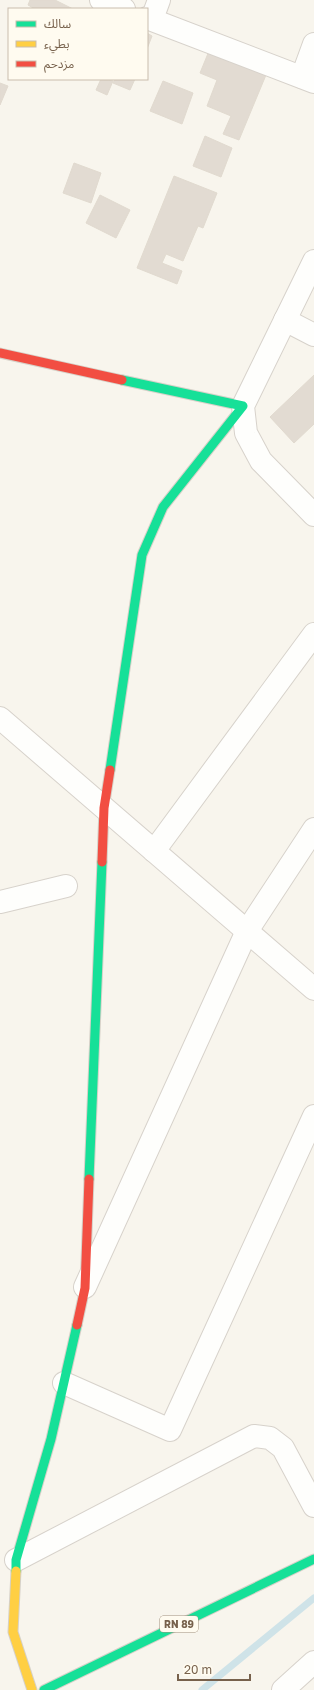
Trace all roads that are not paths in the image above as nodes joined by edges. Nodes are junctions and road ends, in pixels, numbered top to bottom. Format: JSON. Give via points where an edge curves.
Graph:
{"nodes":[{"id":1,"x":101,"y":0,"type":"edge"},
{"id":2,"x":121,"y":8,"type":"edge"},
{"id":3,"x":152,"y":12,"type":"edge"},
{"id":4,"x":314,"y":44,"type":"edge"},
{"id":5,"x":308,"y":79,"type":"edge"},
{"id":6,"x":314,"y":261,"type":"edge"},
{"id":7,"x":285,"y":320,"type":"junction"},
{"id":8,"x":314,"y":335,"type":"edge"},
{"id":9,"x":0,"y":353,"type":"edge"},
{"id":10,"x":243,"y":406,"type":"junction"},
{"id":11,"x":314,"y":515,"type":"edge"},
{"id":12,"x":314,"y":634,"type":"edge"},
{"id":13,"x":0,"y":718,"type":"edge"},
{"id":14,"x":104,"y":808,"type":"junction"},
{"id":15,"x":314,"y":829,"type":"edge"},
{"id":16,"x":154,"y":851,"type":"junction"},
{"id":17,"x":66,"y":886,"type":"dead end"},
{"id":18,"x":0,"y":902,"type":"edge"},
{"id":19,"x":247,"y":931,"type":"junction"},
{"id":20,"x":314,"y":989,"type":"edge"},
{"id":21,"x":314,"y":1116,"type":"edge"},
{"id":22,"x":85,"y":1288,"type":"junction"},
{"id":23,"x":64,"y":1383,"type":"junction"},
{"id":24,"x":314,"y":1506,"type":"edge"},
{"id":25,"x":314,"y":1559,"type":"edge"},
{"id":26,"x":16,"y":1560,"type":"junction"},
{"id":27,"x":314,"y":1662,"type":"edge"},
{"id":28,"x":32,"y":1690,"type":"edge"},
{"id":29,"x":44,"y":1690,"type":"edge"},
{"id":30,"x":284,"y":1690,"type":"edge"}],
"edges":[{"from":1,"to":2,"type":"street"},
{"from":3,"to":5,"type":"street"},
{"from":4,"to":5,"type":"street"},
{"from":6,"to":7,"type":"street"},
{"from":7,"to":8,"type":"street"},
{"from":7,"to":10,"type":"street"},
{"from":9,"to":10,"type":"street"},
{"from":10,"to":11,"type":"street","via":[[246,433],[261,461]]},
{"from":10,"to":14,"type":"street","via":[[163,507],[142,555]]},
{"from":12,"to":16,"type":"street"},
{"from":13,"to":14,"type":"street"},
{"from":14,"to":16,"type":"street"},
{"from":14,"to":22,"type":"street"},
{"from":15,"to":19,"type":"street"},
{"from":16,"to":19,"type":"street"},
{"from":17,"to":18,"type":"street"},
{"from":19,"to":20,"type":"street"},
{"from":19,"to":22,"type":"street"},
{"from":21,"to":23,"type":"street","via":[[170,1430]]},
{"from":22,"to":23,"type":"street"},
{"from":23,"to":26,"type":"street","via":[[52,1439]]},
{"from":24,"to":26,"type":"street","via":[[283,1448],[270,1438],[254,1436]]},
{"from":25,"to":29,"type":"street","number":"RN 89"},
{"from":26,"to":28,"type":"street","via":[[13,1632]]},
{"from":27,"to":30,"type":"street"}]}
